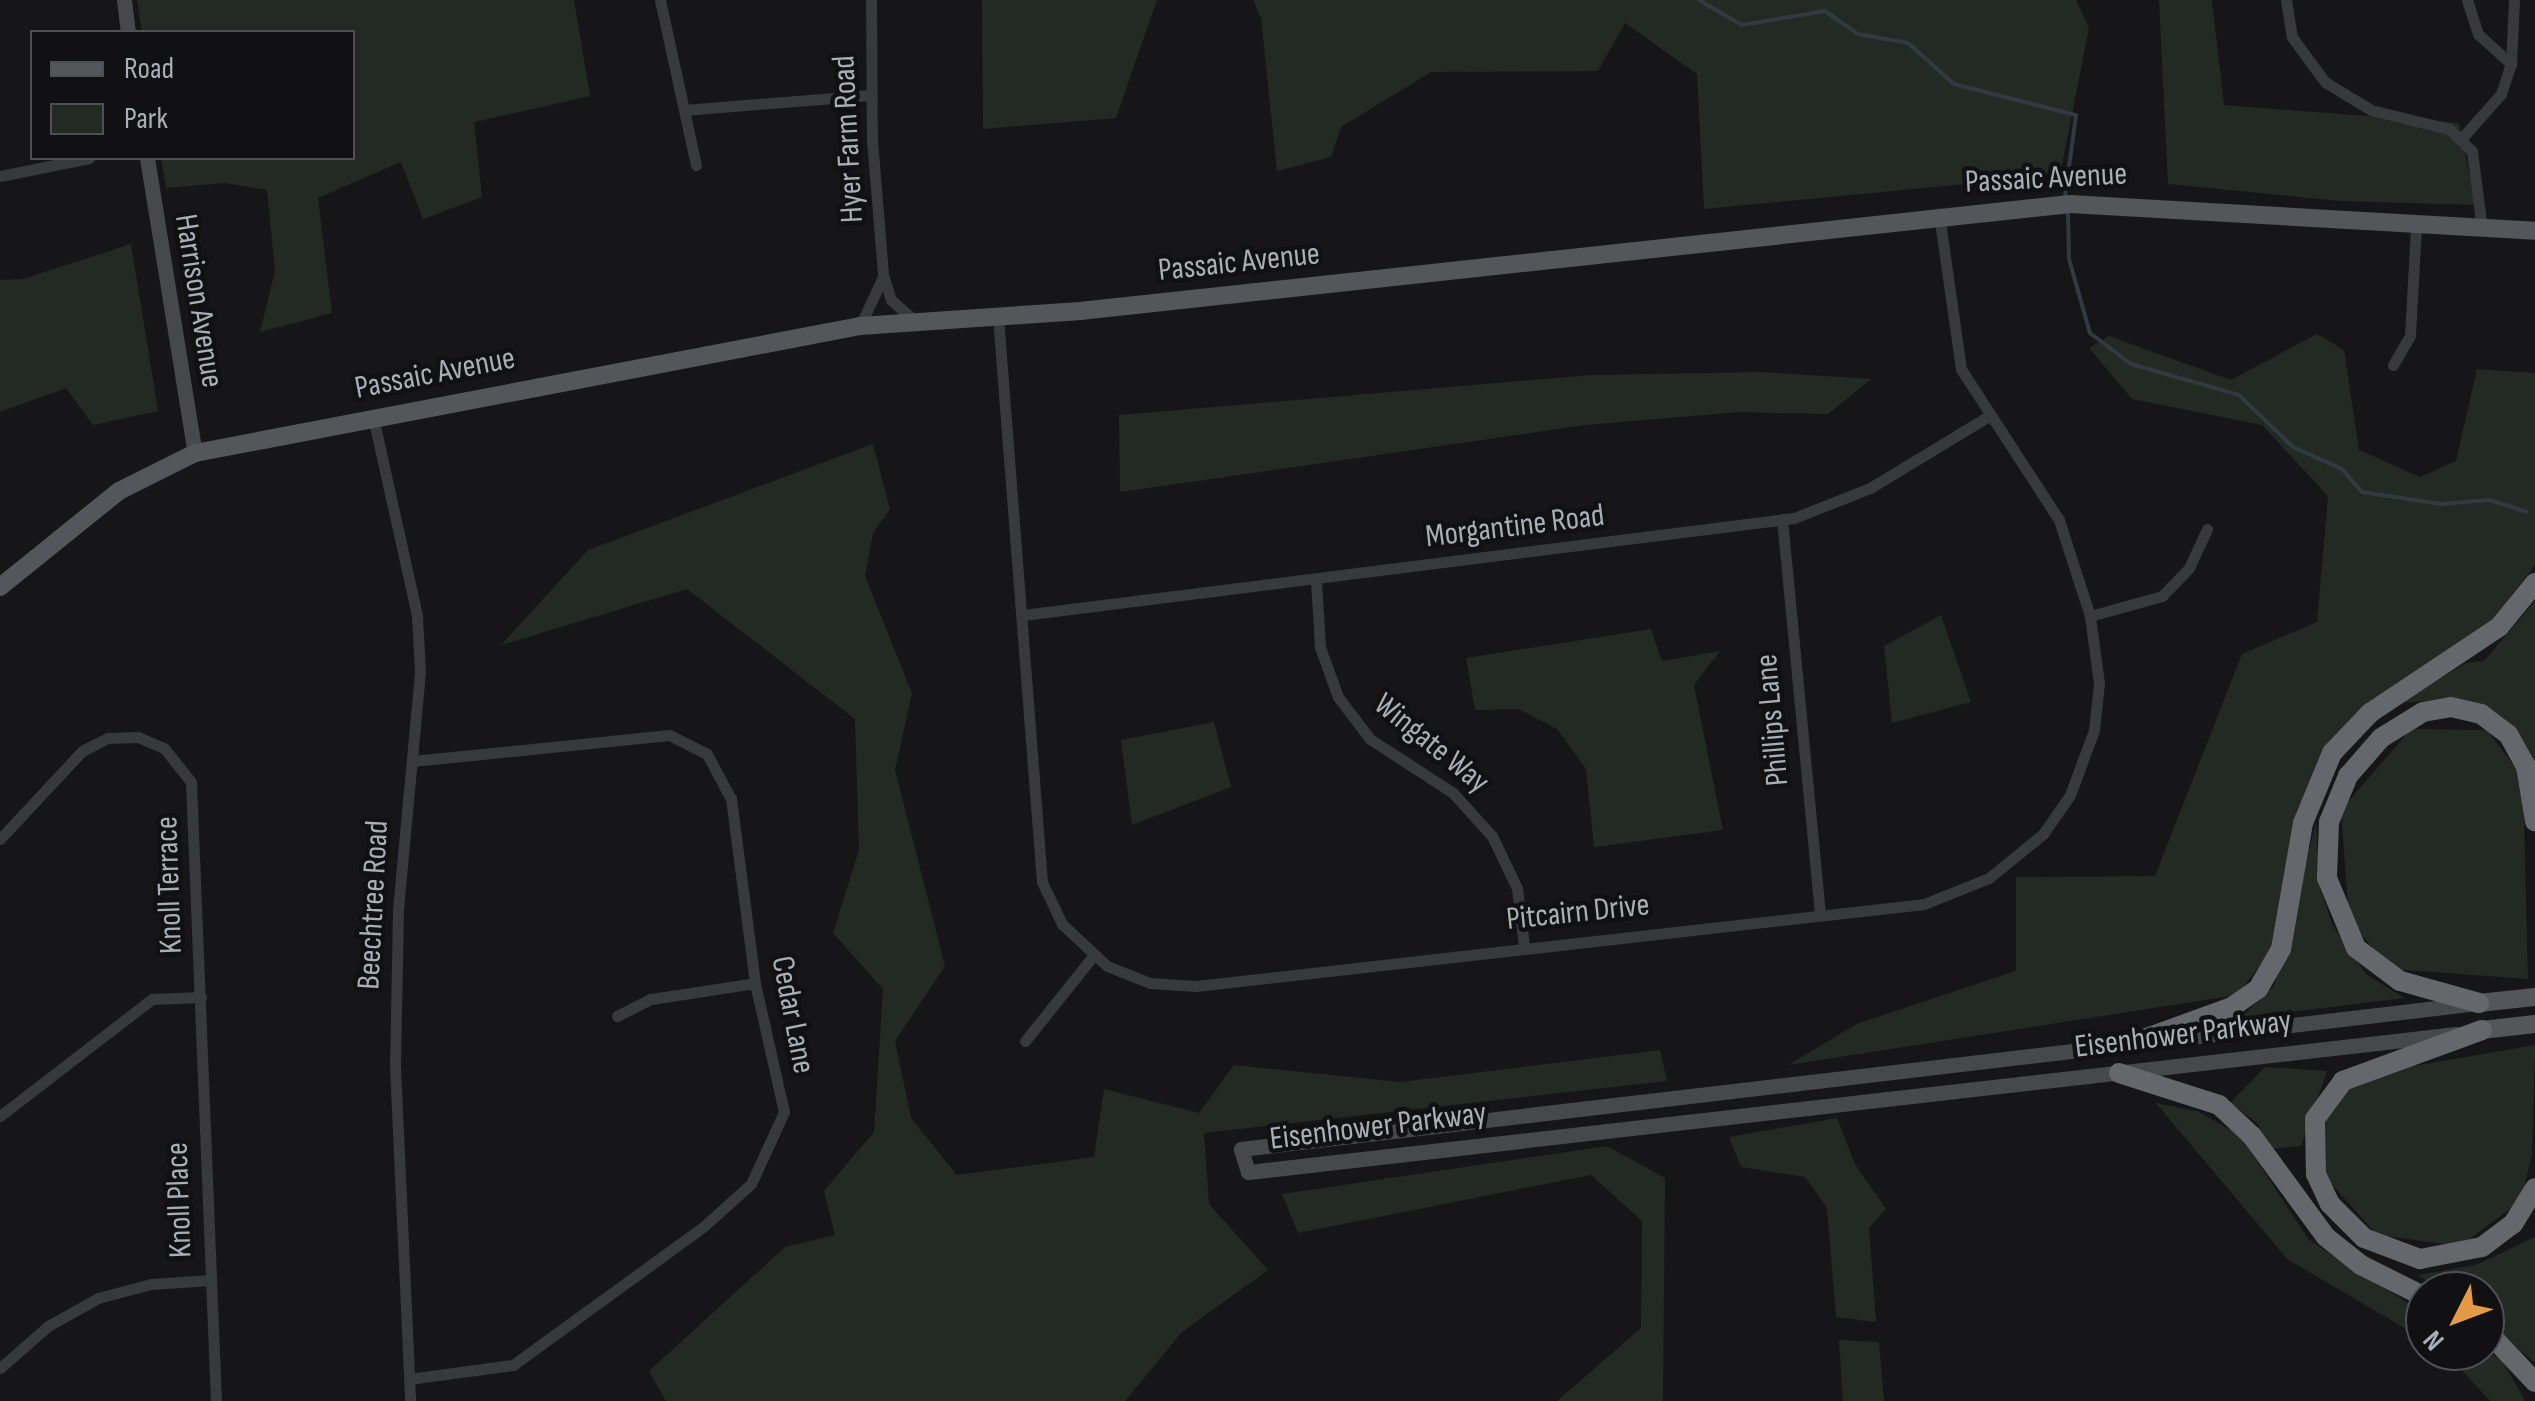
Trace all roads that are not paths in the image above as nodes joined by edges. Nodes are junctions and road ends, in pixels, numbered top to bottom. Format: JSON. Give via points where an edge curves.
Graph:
{"nodes":[{"id":1,"x":124,"y":0,"type":"edge"},
{"id":2,"x":660,"y":0,"type":"edge"},
{"id":3,"x":872,"y":0,"type":"edge"},
{"id":4,"x":2286,"y":0,"type":"edge"},
{"id":5,"x":2467,"y":0,"type":"edge"},
{"id":6,"x":2514,"y":0,"type":"edge"},
{"id":7,"x":128,"y":30,"type":"edge"},
{"id":8,"x":2511,"y":64,"type":"junction"},
{"id":9,"x":872,"y":95,"type":"junction"},
{"id":10,"x":684,"y":110,"type":"junction"},
{"id":11,"x":2462,"y":139,"type":"junction"},
{"id":12,"x":79,"y":160,"type":"edge"},
{"id":13,"x":147,"y":160,"type":"edge"},
{"id":14,"x":696,"y":165,"type":"dead end"},
{"id":15,"x":0,"y":176,"type":"edge"},
{"id":16,"x":1939,"y":214,"type":"junction"},
{"id":17,"x":2416,"y":226,"type":"junction"},
{"id":18,"x":2482,"y":228,"type":"junction"},
{"id":19,"x":2535,"y":231,"type":"edge"},
{"id":20,"x":883,"y":275,"type":"junction"},
{"id":21,"x":998,"y":317,"type":"junction"},
{"id":22,"x":916,"y":322,"type":"junction"},
{"id":23,"x":860,"y":326,"type":"junction"},
{"id":24,"x":2393,"y":364,"type":"dead end"},
{"id":25,"x":374,"y":416,"type":"junction"},
{"id":26,"x":1989,"y":416,"type":"junction"},
{"id":27,"x":195,"y":453,"type":"junction"},
{"id":28,"x":1782,"y":519,"type":"junction"},
{"id":29,"x":2206,"y":529,"type":"dead end"},
{"id":30,"x":1316,"y":580,"type":"junction"},
{"id":31,"x":2535,"y":583,"type":"edge"},
{"id":32,"x":0,"y":587,"type":"edge"},
{"id":33,"x":1023,"y":615,"type":"junction"},
{"id":34,"x":2090,"y":616,"type":"junction"},
{"id":35,"x":412,"y":761,"type":"junction"},
{"id":36,"x":2535,"y":821,"type":"edge"},
{"id":37,"x":0,"y":839,"type":"edge"},
{"id":38,"x":1820,"y":915,"type":"junction"},
{"id":39,"x":1524,"y":946,"type":"junction"},
{"id":40,"x":1094,"y":956,"type":"junction"},
{"id":41,"x":755,"y":983,"type":"junction"},
{"id":42,"x":201,"y":997,"type":"junction"},
{"id":43,"x":2528,"y":998,"type":"edge"},
{"id":44,"x":2479,"y":1003,"type":"junction"},
{"id":45,"x":617,"y":1016,"type":"dead end"},
{"id":46,"x":2529,"y":1025,"type":"edge"},
{"id":47,"x":2482,"y":1030,"type":"junction"},
{"id":48,"x":1025,"y":1041,"type":"dead end"},
{"id":49,"x":2133,"y":1043,"type":"junction"},
{"id":50,"x":2119,"y":1073,"type":"junction"},
{"id":51,"x":0,"y":1116,"type":"edge"},
{"id":52,"x":2535,"y":1188,"type":"edge"},
{"id":53,"x":211,"y":1280,"type":"junction"},
{"id":54,"x":2405,"y":1287,"type":"edge"},
{"id":55,"x":2505,"y":1351,"type":"edge"},
{"id":56,"x":0,"y":1368,"type":"edge"},
{"id":57,"x":409,"y":1379,"type":"junction"},
{"id":58,"x":2535,"y":1382,"type":"edge"},
{"id":59,"x":216,"y":1401,"type":"edge"},
{"id":60,"x":410,"y":1401,"type":"edge"}],
"edges":[{"from":1,"to":7,"type":"street"},
{"from":2,"to":10,"type":"street"},
{"from":3,"to":9,"type":"street","name":"Hyer Farm Road"},
{"from":4,"to":11,"type":"street","via":[[2292,37],[2324,82],[2371,110],[2435,122]]},
{"from":5,"to":8,"type":"street","via":[[2478,34]]},
{"from":6,"to":8,"type":"street"},
{"from":8,"to":11,"type":"street","via":[[2501,94]]},
{"from":9,"to":10,"type":"street"},
{"from":9,"to":20,"type":"street","name":"Hyer Farm Road"},
{"from":10,"to":14,"type":"street"},
{"from":11,"to":18,"type":"street","via":[[2478,166]]},
{"from":12,"to":15,"type":"street"},
{"from":13,"to":27,"type":"street","name":"Harrison Avenue"},
{"from":16,"to":17,"type":"main road","name":"Passaic Avenue","via":[[2064,204]]},
{"from":16,"to":21,"type":"main road","name":"Passaic Avenue"},
{"from":16,"to":26,"type":"street","name":"Pitcairn Drive","via":[[1952,340],[1960,368]]},
{"from":17,"to":18,"type":"main road","name":"Passaic Avenue"},
{"from":17,"to":24,"type":"street","via":[[2410,334]]},
{"from":18,"to":19,"type":"main road","name":"Passaic Avenue"},
{"from":20,"to":22,"type":"street","name":"Hyer Farm Road","via":[[891,300]]},
{"from":20,"to":23,"type":"street","name":"Hyer Farm Road"},
{"from":21,"to":22,"type":"main road","name":"Passaic Avenue"},
{"from":21,"to":33,"type":"street","name":"Pitcairn Drive"},
{"from":22,"to":23,"type":"main road","name":"Passaic Avenue"},
{"from":23,"to":25,"type":"main road","name":"Passaic Avenue"},
{"from":25,"to":27,"type":"main road","name":"Passaic Avenue"},
{"from":25,"to":35,"type":"street","name":"Beechtree Road","via":[[417,616]]},
{"from":26,"to":28,"type":"street","name":"Morgantine Road","via":[[1870,488]]},
{"from":26,"to":34,"type":"street","name":"Pitcairn Drive","via":[[2060,520]]},
{"from":27,"to":32,"type":"main road","name":"Passaic Avenue","via":[[119,491]]},
{"from":28,"to":30,"type":"street","name":"Morgantine Road"},
{"from":28,"to":38,"type":"street","name":"Phillips Lane"},
{"from":29,"to":34,"type":"street","via":[[2189,568],[2162,596]]},
{"from":30,"to":33,"type":"street","name":"Morgantine Road"},
{"from":30,"to":39,"type":"street","name":"Wingate Way","via":[[1320,647],[1338,697],[1370,739],[1452,794],[1492,836],[1517,888]]},
{"from":31,"to":49,"type":"highway","via":[[2499,628],[2370,714],[2332,753],[2303,823],[2281,949],[2258,989],[2232,1008]]},
{"from":33,"to":40,"type":"street","name":"Pitcairn Drive","via":[[1038,868],[1062,924]]},
{"from":34,"to":38,"type":"street","name":"Pitcairn Drive","via":[[2099,684],[2094,730],[2075,785],[2043,834],[1999,872],[1947,898]]},
{"from":35,"to":41,"type":"street","name":"Cedar Lane","via":[[642,736],[690,742],[716,766],[731,799]]},
{"from":35,"to":57,"type":"street","name":"Beechtree Road","via":[[398,910],[394,1066]]},
{"from":36,"to":44,"type":"highway","via":[[2518,747],[2480,714],[2451,707],[2424,712],[2381,738],[2348,776],[2330,822],[2326,878],[2356,948],[2400,981]]},
{"from":37,"to":42,"type":"street","name":"Knoll Terrace","via":[[95,743],[138,737],[164,748],[185,769],[194,797]]},
{"from":38,"to":39,"type":"street","name":"Pitcairn Drive"},
{"from":39,"to":40,"type":"street","name":"Pitcairn Drive","via":[[1180,986],[1135,978]]},
{"from":40,"to":48,"type":"street"},
{"from":41,"to":45,"type":"street","via":[[651,999]]},
{"from":41,"to":57,"type":"street","name":"Cedar Lane","via":[[784,1112],[751,1184],[513,1366]]},
{"from":42,"to":51,"type":"street","name":"Knoll Terrace","via":[[152,999]]},
{"from":42,"to":53,"type":"street","name":"Knoll Place"},
{"from":43,"to":44,"type":"main road","name":"Eisenhower Parkway"},
{"from":44,"to":49,"type":"street","name":"Eisenhower Parkway"},
{"from":46,"to":47,"type":"main road","name":"Eisenhower Parkway"},
{"from":47,"to":50,"type":"street","name":"Eisenhower Parkway"},
{"from":47,"to":52,"type":"highway","via":[[2343,1081],[2315,1119],[2316,1174],[2330,1204],[2364,1238],[2420,1259],[2482,1248],[2513,1224]]},
{"from":49,"to":50,"type":"street","name":"Eisenhower Parkway","via":[[1242,1149],[1248,1172]]},
{"from":50,"to":54,"type":"highway","via":[[2219,1105],[2252,1136],[2326,1237]]},
{"from":53,"to":56,"type":"street","via":[[152,1284],[98,1298],[48,1326]]},
{"from":53,"to":59,"type":"street","name":"Knoll Place"},
{"from":55,"to":58,"type":"highway"},
{"from":57,"to":60,"type":"street","name":"Beechtree Road"}]}
